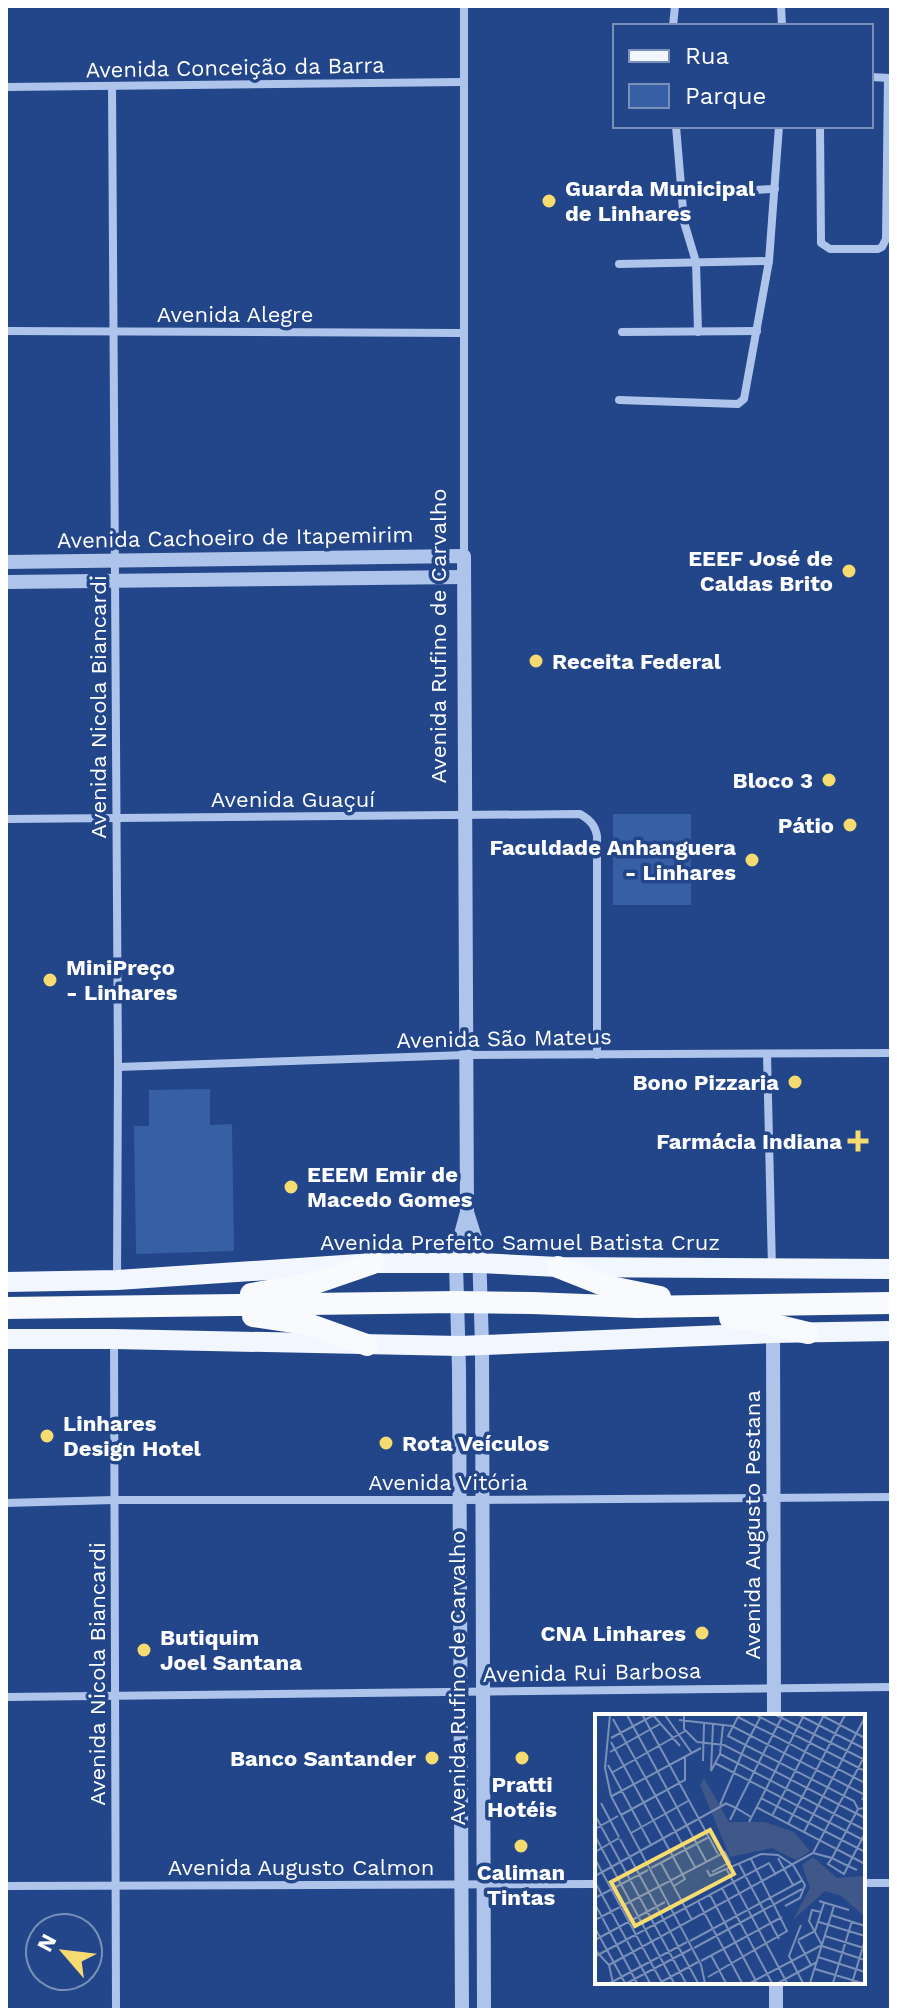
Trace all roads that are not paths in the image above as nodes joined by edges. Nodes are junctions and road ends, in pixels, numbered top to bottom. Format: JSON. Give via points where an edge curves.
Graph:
{"nodes":[{"id":1,"x":464,"y":6,"type":"edge"},
{"id":2,"x":890,"y":78,"type":"edge"},
{"id":3,"x":464,"y":82,"type":"junction"},
{"id":4,"x":112,"y":86,"type":"junction"},
{"id":5,"x":6,"y":87,"type":"edge"},
{"id":6,"x":676,"y":128,"type":"edge"},
{"id":7,"x":779,"y":128,"type":"edge"},
{"id":8,"x":820,"y":128,"type":"edge"},
{"id":9,"x":775,"y":189,"type":"junction"},
{"id":10,"x":683,"y":193,"type":"junction"},
{"id":11,"x":769,"y":261,"type":"junction"},
{"id":12,"x":696,"y":262,"type":"junction"},
{"id":13,"x":619,"y":264,"type":"dead end"},
{"id":14,"x":6,"y":331,"type":"edge"},
{"id":15,"x":113,"y":331,"type":"junction"},
{"id":16,"x":757,"y":331,"type":"junction"},
{"id":17,"x":622,"y":332,"type":"dead end"},
{"id":18,"x":698,"y":332,"type":"junction"},
{"id":19,"x":464,"y":333,"type":"junction"},
{"id":20,"x":619,"y":400,"type":"dead end"},
{"id":21,"x":464,"y":556,"type":"junction"},
{"id":22,"x":115,"y":560,"type":"junction"},
{"id":23,"x":6,"y":562,"type":"edge"},
{"id":24,"x":464,"y":577,"type":"junction"},
{"id":25,"x":115,"y":581,"type":"junction"},
{"id":26,"x":6,"y":582,"type":"edge"},
{"id":27,"x":465,"y":815,"type":"junction"},
{"id":28,"x":116,"y":818,"type":"junction"},
{"id":29,"x":6,"y":819,"type":"edge"},
{"id":30,"x":891,"y":1053,"type":"edge"},
{"id":31,"x":767,"y":1054,"type":"junction"},
{"id":32,"x":466,"y":1055,"type":"junction"},
{"id":33,"x":597,"y":1055,"type":"junction"},
{"id":34,"x":118,"y":1067,"type":"junction"},
{"id":35,"x":467,"y":1212,"type":"junction"},
{"id":36,"x":373,"y":1263,"type":"junction"},
{"id":37,"x":480,"y":1263,"type":"junction"},
{"id":38,"x":456,"y":1264,"type":"junction"},
{"id":39,"x":558,"y":1267,"type":"junction"},
{"id":40,"x":772,"y":1269,"type":"junction"},
{"id":41,"x":891,"y":1269,"type":"edge"},
{"id":42,"x":117,"y":1280,"type":"junction"},
{"id":43,"x":6,"y":1282,"type":"edge"},
{"id":44,"x":456,"y":1302,"type":"junction"},
{"id":45,"x":480,"y":1302,"type":"junction"},
{"id":46,"x":891,"y":1303,"type":"edge"},
{"id":47,"x":176,"y":1306,"type":"junction"},
{"id":48,"x":637,"y":1307,"type":"junction"},
{"id":49,"x":692,"y":1307,"type":"junction"},
{"id":50,"x":6,"y":1308,"type":"edge"},
{"id":51,"x":891,"y":1331,"type":"edge"},
{"id":52,"x":773,"y":1333,"type":"junction"},
{"id":53,"x":808,"y":1333,"type":"junction"},
{"id":54,"x":6,"y":1339,"type":"edge"},
{"id":55,"x":114,"y":1339,"type":"junction"},
{"id":56,"x":367,"y":1345,"type":"junction"},
{"id":57,"x":482,"y":1345,"type":"junction"},
{"id":58,"x":459,"y":1346,"type":"junction"},
{"id":59,"x":891,"y":1497,"type":"edge"},
{"id":60,"x":773,"y":1498,"type":"junction"},
{"id":61,"x":114,"y":1500,"type":"junction"},
{"id":62,"x":459,"y":1500,"type":"junction"},
{"id":63,"x":482,"y":1500,"type":"junction"},
{"id":64,"x":6,"y":1503,"type":"edge"},
{"id":65,"x":891,"y":1687,"type":"edge"},
{"id":66,"x":774,"y":1688,"type":"junction"},
{"id":67,"x":460,"y":1692,"type":"junction"},
{"id":68,"x":483,"y":1692,"type":"junction"},
{"id":69,"x":115,"y":1696,"type":"junction"},
{"id":70,"x":6,"y":1697,"type":"edge"},
{"id":71,"x":774,"y":1714,"type":"edge"},
{"id":72,"x":865,"y":1883,"type":"edge"},
{"id":73,"x":891,"y":1883,"type":"edge"},
{"id":74,"x":595,"y":1884,"type":"edge"},
{"id":75,"x":461,"y":1885,"type":"junction"},
{"id":76,"x":484,"y":1885,"type":"junction"},
{"id":77,"x":6,"y":1886,"type":"edge"},
{"id":78,"x":116,"y":1886,"type":"junction"},
{"id":79,"x":776,"y":1984,"type":"edge"},
{"id":80,"x":116,"y":2010,"type":"edge"},
{"id":81,"x":462,"y":2010,"type":"edge"},
{"id":82,"x":484,"y":2010,"type":"edge"},
{"id":83,"x":776,"y":2010,"type":"edge"}],
"edges":[{"from":1,"to":3,"type":"street","name":"Avenida Rufino de Carvalho"},
{"from":2,"to":8,"type":"street","via":[[886,239],[878,249],[830,249],[821,243]]},
{"from":3,"to":4,"type":"street","name":"Avenida Conceição da Barra"},
{"from":3,"to":19,"type":"street","name":"Avenida Rufino de Carvalho"},
{"from":4,"to":5,"type":"street","name":"Avenida Conceição da Barra"},
{"from":4,"to":15,"type":"street","name":"Avenida Nicola Biancardi"},
{"from":6,"to":10,"type":"street"},
{"from":7,"to":9,"type":"street"},
{"from":9,"to":10,"type":"street"},
{"from":9,"to":11,"type":"street"},
{"from":10,"to":12,"type":"street","via":[[684,222]]},
{"from":11,"to":12,"type":"street"},
{"from":11,"to":16,"type":"street"},
{"from":12,"to":13,"type":"street"},
{"from":12,"to":18,"type":"street"},
{"from":14,"to":15,"type":"street","name":"Avenida Alegre"},
{"from":15,"to":19,"type":"street","name":"Avenida Alegre"},
{"from":15,"to":22,"type":"street","name":"Avenida Nicola Biancardi"},
{"from":16,"to":18,"type":"street"},
{"from":16,"to":20,"type":"street","via":[[743,401],[738,404]]},
{"from":17,"to":18,"type":"street"},
{"from":19,"to":21,"type":"street","name":"Avenida Rufino de Carvalho"},
{"from":21,"to":22,"type":"street","name":"Avenida Cachoeiro de Itapemirim"},
{"from":21,"to":24,"type":"street","name":"Avenida Rufino de Carvalho"},
{"from":22,"to":23,"type":"street","name":"Avenida Cachoeiro de Itapemirim"},
{"from":22,"to":25,"type":"street","name":"Avenida Nicola Biancardi"},
{"from":24,"to":25,"type":"street"},
{"from":24,"to":27,"type":"street","name":"Avenida Rufino de Carvalho"},
{"from":25,"to":26,"type":"street"},
{"from":25,"to":28,"type":"street","name":"Avenida Nicola Biancardi"},
{"from":27,"to":28,"type":"street","name":"Avenida Guaçuí"},
{"from":27,"to":32,"type":"street","name":"Avenida Rufino de Carvalho"},
{"from":27,"to":33,"type":"street","name":"Avenida Guaçuí","via":[[580,814],[596,828]]},
{"from":28,"to":29,"type":"street","name":"Avenida Guaçuí"},
{"from":28,"to":34,"type":"street","name":"Avenida Nicola Biancardi"},
{"from":30,"to":31,"type":"street","name":"Avenida São Mateus"},
{"from":31,"to":33,"type":"street","name":"Avenida São Mateus"},
{"from":31,"to":40,"type":"street"},
{"from":32,"to":33,"type":"street","name":"Avenida São Mateus"},
{"from":32,"to":34,"type":"street","name":"Avenida São Mateus"},
{"from":32,"to":35,"type":"street","name":"Avenida Rufino de Carvalho"},
{"from":34,"to":42,"type":"street","name":"Avenida Nicola Biancardi"},
{"from":35,"to":37,"type":"street","name":"Avenida Rufino de Carvalho"},
{"from":35,"to":38,"type":"street","name":"Avenida Rufino de Carvalho"},
{"from":36,"to":38,"type":"main road","name":"Avenida Prefeito Samuel Batista Cruz"},
{"from":36,"to":42,"type":"main road","name":"Avenida Prefeito Samuel Batista Cruz"},
{"from":36,"to":47,"type":"highway","via":[[315,1283]]},
{"from":37,"to":38,"type":"main road","name":"Avenida Prefeito Samuel Batista Cruz"},
{"from":37,"to":39,"type":"main road","name":"Avenida Prefeito Samuel Batista Cruz"},
{"from":37,"to":45,"type":"street","name":"Avenida Rufino de Carvalho"},
{"from":38,"to":44,"type":"street","name":"Avenida Rufino de Carvalho"},
{"from":39,"to":40,"type":"main road","name":"Avenida Prefeito Samuel Batista Cruz"},
{"from":39,"to":49,"type":"highway","via":[[606,1286]]},
{"from":40,"to":41,"type":"main road","name":"Avenida Prefeito Samuel Batista Cruz"},
{"from":42,"to":43,"type":"main road","name":"Avenida Prefeito Samuel Batista Cruz"},
{"from":44,"to":45,"type":"highway"},
{"from":44,"to":47,"type":"highway"},
{"from":44,"to":58,"type":"street","name":"Avenida Rufino de Carvalho"},
{"from":45,"to":48,"type":"highway"},
{"from":45,"to":57,"type":"street","name":"Avenida Rufino de Carvalho"},
{"from":46,"to":49,"type":"highway"},
{"from":47,"to":50,"type":"highway"},
{"from":47,"to":56,"type":"highway","via":[[308,1324]]},
{"from":48,"to":49,"type":"highway"},
{"from":48,"to":53,"type":"highway","via":[[692,1318],[750,1319]]},
{"from":51,"to":53,"type":"main road"},
{"from":52,"to":53,"type":"main road"},
{"from":52,"to":57,"type":"main road"},
{"from":52,"to":60,"type":"street","name":"Avenida Augusto Pestana"},
{"from":54,"to":55,"type":"main road"},
{"from":55,"to":56,"type":"main road"},
{"from":55,"to":61,"type":"street","name":"Avenida Nicola Biancardi"},
{"from":56,"to":58,"type":"main road"},
{"from":57,"to":58,"type":"main road"},
{"from":57,"to":63,"type":"street","name":"Avenida Rufino de Carvalho"},
{"from":58,"to":62,"type":"street","name":"Avenida Rufino de Carvalho"},
{"from":59,"to":60,"type":"street","name":"Avenida Vitória"},
{"from":60,"to":63,"type":"street","name":"Avenida Vitória"},
{"from":60,"to":66,"type":"street","name":"Avenida Augusto Pestana"},
{"from":61,"to":62,"type":"street","name":"Avenida Vitória"},
{"from":61,"to":64,"type":"street","name":"Avenida Vitória"},
{"from":61,"to":69,"type":"street","name":"Avenida Nicola Biancardi"},
{"from":62,"to":63,"type":"street","name":"Avenida Vitória"},
{"from":62,"to":67,"type":"street","name":"Avenida Rufino de Carvalho"},
{"from":63,"to":68,"type":"street","name":"Avenida Rufino de Carvalho"},
{"from":65,"to":66,"type":"street","name":"Avenida Rui Barbosa"},
{"from":66,"to":68,"type":"street","name":"Avenida Rui Barbosa"},
{"from":66,"to":71,"type":"street","name":"Avenida Augusto Pestana"},
{"from":67,"to":68,"type":"street","name":"Avenida Rui Barbosa"},
{"from":67,"to":69,"type":"street","name":"Avenida Rui Barbosa"},
{"from":67,"to":75,"type":"street","name":"Avenida Rufino de Carvalho"},
{"from":68,"to":76,"type":"street","name":"Avenida Rufino de Carvalho"},
{"from":69,"to":70,"type":"street","name":"Avenida Rui Barbosa"},
{"from":69,"to":78,"type":"street","name":"Avenida Nicola Biancardi"},
{"from":72,"to":73,"type":"street"},
{"from":74,"to":76,"type":"street","name":"Avenida Augusto Calmon"},
{"from":75,"to":76,"type":"street","name":"Avenida Augusto Calmon"},
{"from":75,"to":78,"type":"street","name":"Avenida Augusto Calmon"},
{"from":75,"to":81,"type":"street","name":"Avenida Rufino de Carvalho"},
{"from":76,"to":82,"type":"street","name":"Avenida Rufino de Carvalho"},
{"from":77,"to":78,"type":"street","name":"Avenida Augusto Calmon"},
{"from":78,"to":80,"type":"street","name":"Avenida Nicola Biancardi"},
{"from":79,"to":83,"type":"street"}]}
